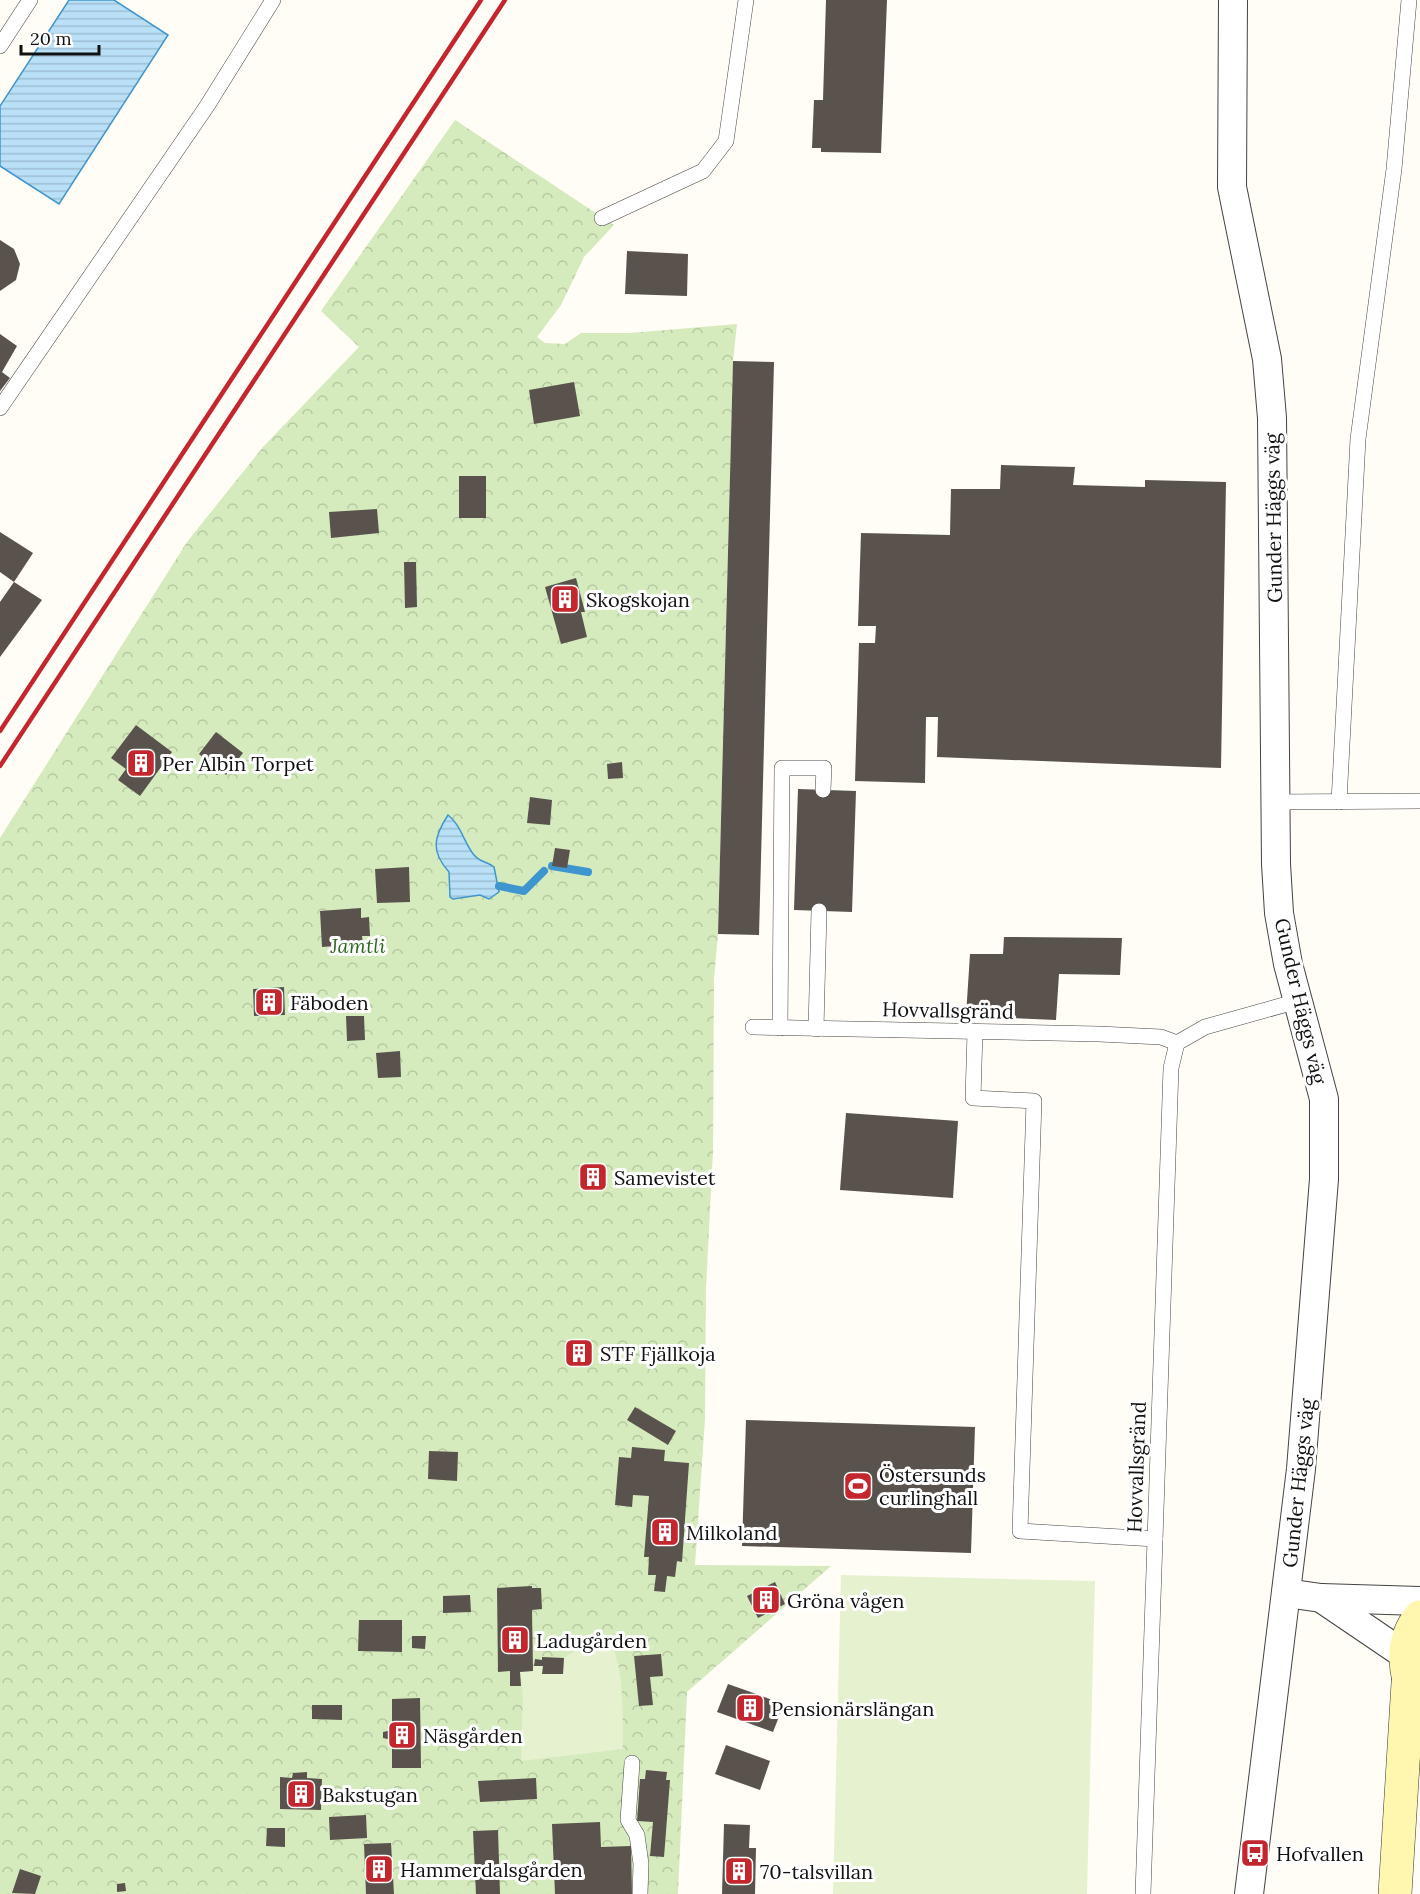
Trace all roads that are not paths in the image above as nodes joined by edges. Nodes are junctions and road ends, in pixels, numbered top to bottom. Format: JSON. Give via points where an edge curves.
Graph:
{"nodes":[{"id":1,"x":30,"y":0,"type":"edge"},
{"id":2,"x":273,"y":0,"type":"edge"},
{"id":3,"x":746,"y":0,"type":"edge"},
{"id":4,"x":1233,"y":0,"type":"edge"},
{"id":5,"x":1409,"y":0,"type":"edge"},
{"id":6,"x":0,"y":46,"type":"edge"},
{"id":7,"x":602,"y":218,"type":"dead end"},
{"id":8,"x":0,"y":408,"type":"edge"},
{"id":9,"x":823,"y":790,"type":"dead end"},
{"id":10,"x":1420,"y":801,"type":"edge"},
{"id":11,"x":1275,"y":802,"type":"junction"},
{"id":12,"x":1339,"y":802,"type":"junction"},
{"id":13,"x":819,"y":911,"type":"dead end"},
{"id":14,"x":1298,"y":1001,"type":"junction"},
{"id":15,"x":753,"y":1027,"type":"dead end"},
{"id":16,"x":780,"y":1028,"type":"junction"},
{"id":17,"x":816,"y":1029,"type":"junction"},
{"id":18,"x":975,"y":1032,"type":"junction"},
{"id":19,"x":1177,"y":1043,"type":"junction"},
{"id":20,"x":1155,"y":1539,"type":"junction"},
{"id":21,"x":1286,"y":1593,"type":"junction"},
{"id":22,"x":1321,"y":1598,"type":"junction"},
{"id":23,"x":1420,"y":1600,"type":"edge"},
{"id":24,"x":1420,"y":1617,"type":"edge"},
{"id":25,"x":1411,"y":1681,"type":"edge"},
{"id":26,"x":632,"y":1763,"type":"dead end"},
{"id":27,"x":1420,"y":1852,"type":"edge"},
{"id":28,"x":640,"y":1894,"type":"edge"},
{"id":29,"x":1143,"y":1894,"type":"edge"},
{"id":30,"x":1249,"y":1894,"type":"edge"},
{"id":31,"x":1395,"y":1894,"type":"edge"},
{"id":32,"x":1410,"y":1894,"type":"edge"}],
"edges":[{"from":1,"to":6,"type":"lane"},
{"from":2,"to":8,"type":"lane","via":[[207,106]]},
{"from":3,"to":7,"type":"lane","via":[[726,141],[703,171]]},
{"from":4,"to":11,"type":"street","name":"Gunder Häggs väg","via":[[1233,187],[1267,359],[1272,418]]},
{"from":5,"to":12,"type":"lane","via":[[1394,169],[1358,439]]},
{"from":9,"to":16,"type":"lane","via":[[824,768],[782,768]]},
{"from":10,"to":12,"type":"lane"},
{"from":11,"to":12,"type":"lane"},
{"from":11,"to":14,"type":"street","name":"Gunder Häggs väg","via":[[1279,913]]},
{"from":13,"to":17,"type":"lane"},
{"from":14,"to":19,"type":"lane","via":[[1205,1027]]},
{"from":14,"to":21,"type":"street","name":"Gunder Häggs väg","via":[[1324,1099],[1324,1179],[1301,1469]]},
{"from":15,"to":16,"type":"lane","name":"Hovvallsgränd"},
{"from":16,"to":17,"type":"lane","name":"Hovvallsgränd"},
{"from":17,"to":18,"type":"lane","name":"Hovvallsgränd"},
{"from":18,"to":19,"type":"lane","name":"Hovvallsgränd","via":[[1151,1037]]},
{"from":18,"to":20,"type":"lane","via":[[973,1098],[1034,1101],[1020,1531]]},
{"from":19,"to":20,"type":"lane","name":"Hovvallsgränd","via":[[1171,1068]]},
{"from":20,"to":29,"type":"lane","name":"Hovvallsgränd"},
{"from":21,"to":22,"type":"street"},
{"from":21,"to":30,"type":"street","name":"Gunder Häggs väg"},
{"from":22,"to":23,"type":"street"},
{"from":22,"to":25,"type":"street"},
{"from":24,"to":25,"type":"main road","via":[[1414,1625]]},
{"from":25,"to":31,"type":"main road"},
{"from":26,"to":28,"type":"lane","via":[[628,1820],[637,1835]]},
{"from":27,"to":32,"type":"main road"}]}
